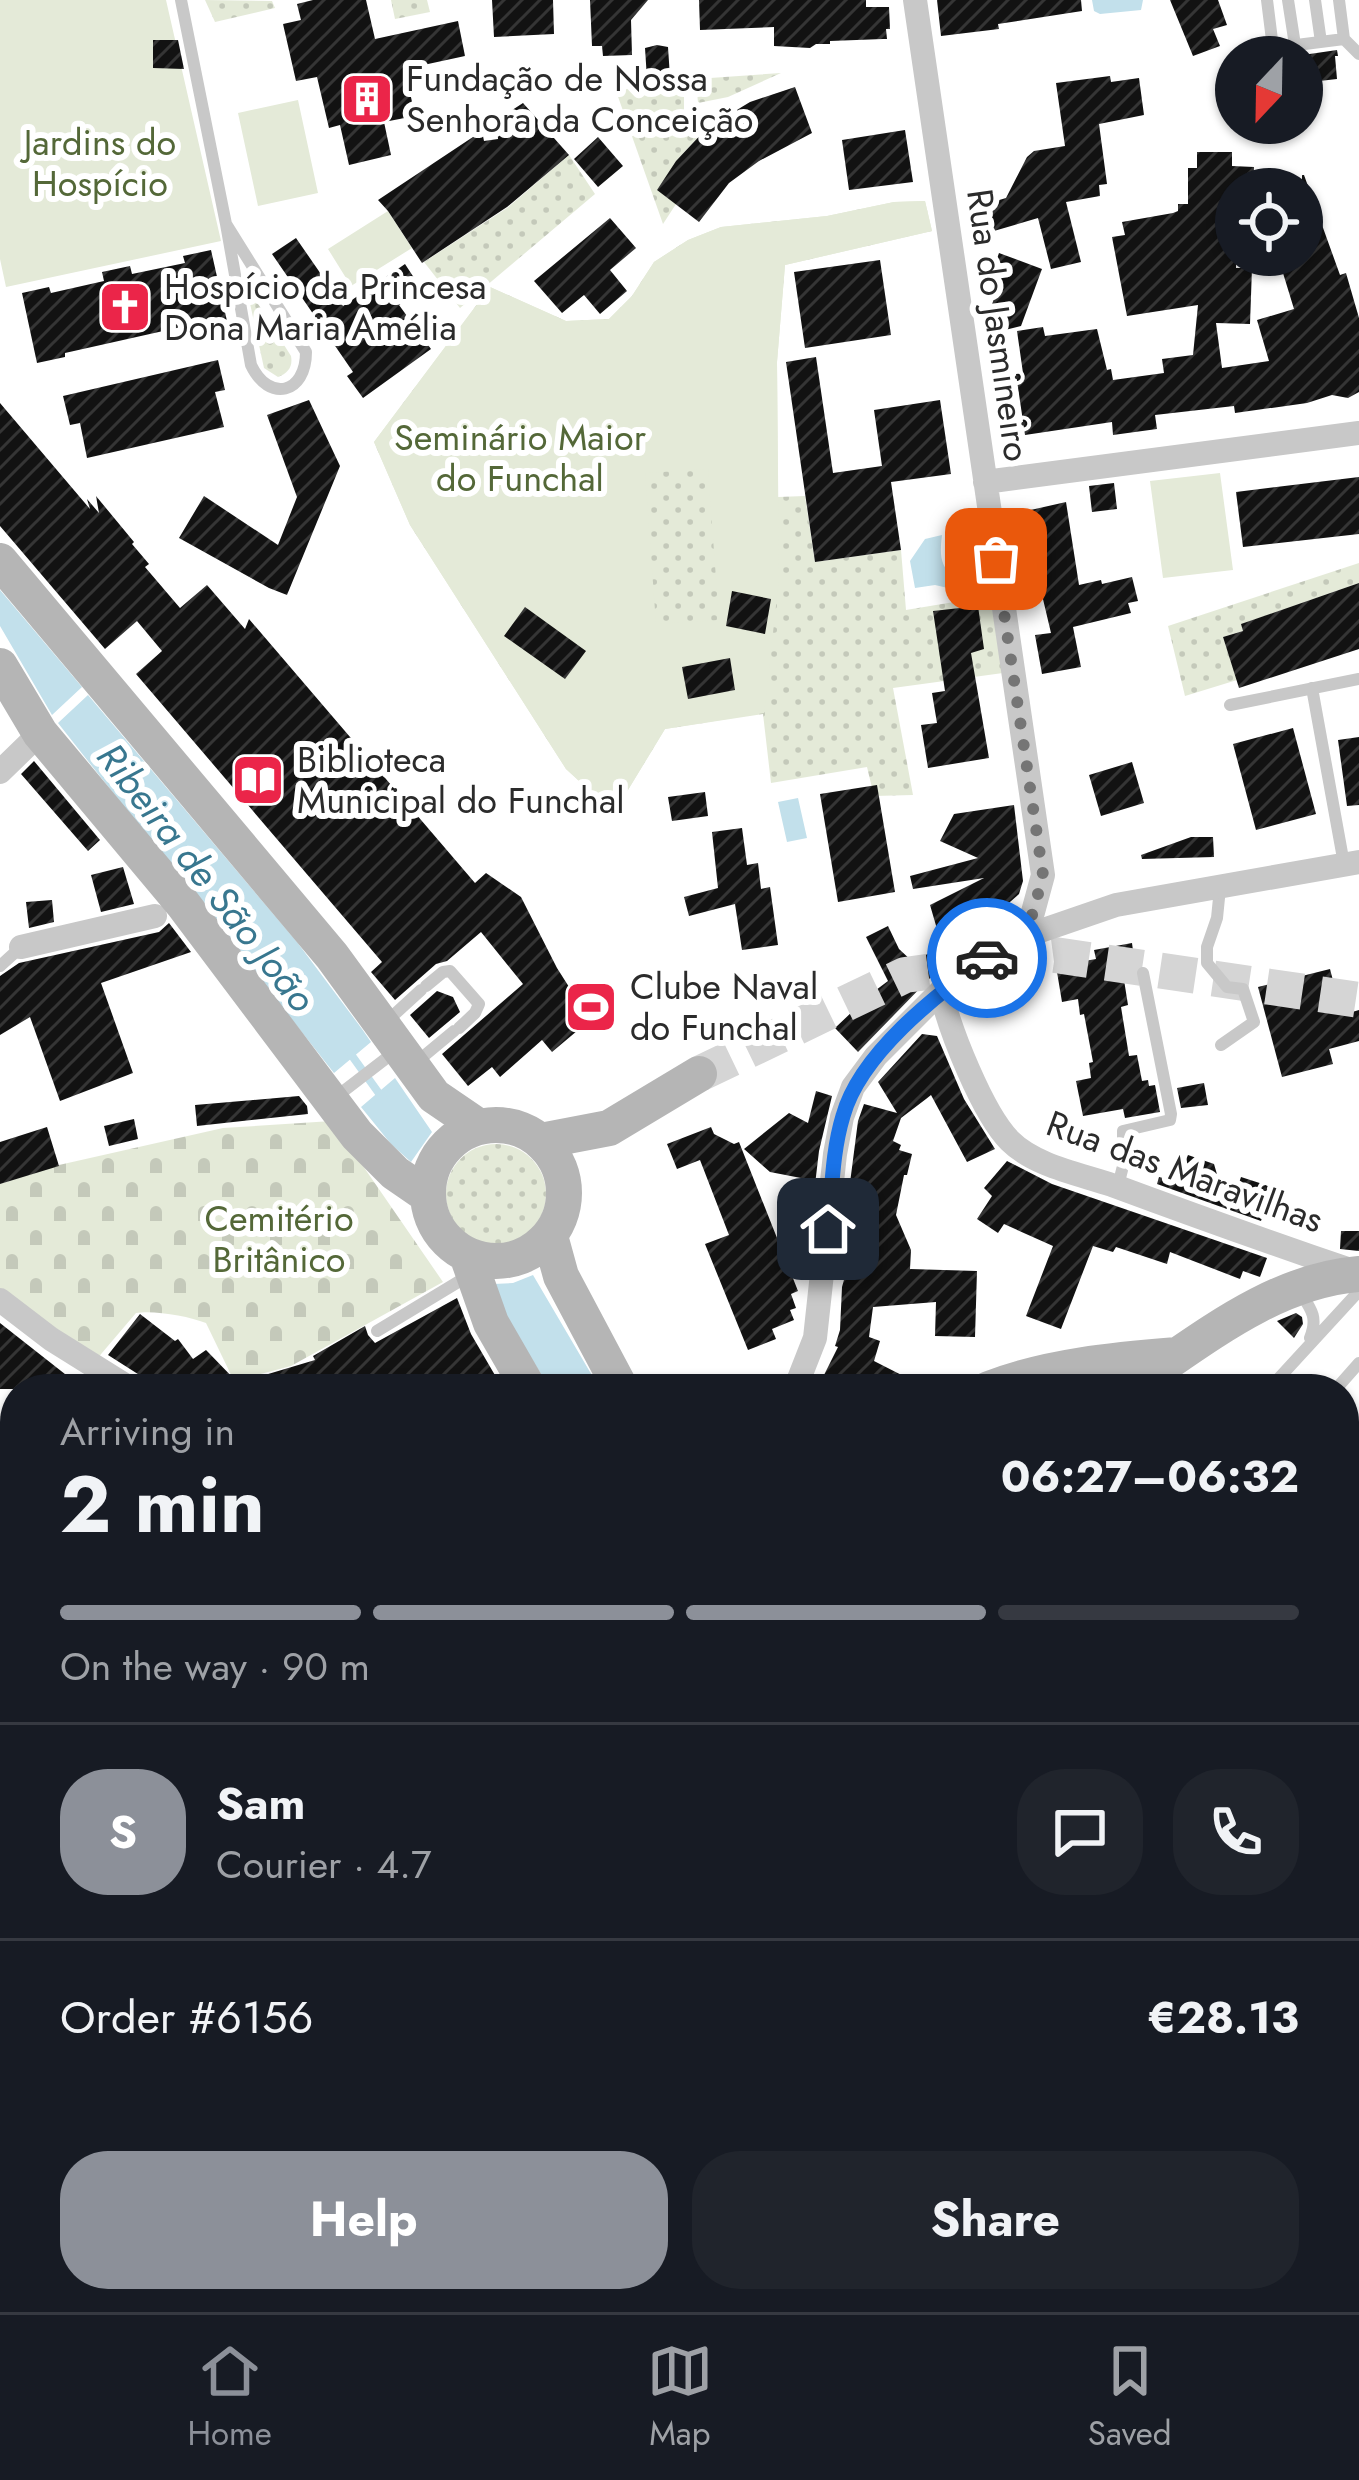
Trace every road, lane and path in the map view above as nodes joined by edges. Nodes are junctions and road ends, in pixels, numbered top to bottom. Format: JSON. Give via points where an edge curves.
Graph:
{"nodes":[{"id":1,"x":181,"y":0,"type":"edge"},
{"id":2,"x":915,"y":0,"type":"edge"},
{"id":3,"x":1267,"y":0,"type":"edge"},
{"id":4,"x":1288,"y":0,"type":"edge"},
{"id":5,"x":1315,"y":0,"type":"edge"},
{"id":6,"x":1339,"y":0,"type":"edge"},
{"id":7,"x":1272,"y":36,"type":"edge"},
{"id":8,"x":1293,"y":36,"type":"edge"},
{"id":9,"x":1320,"y":36,"type":"edge"},
{"id":10,"x":1344,"y":39,"type":"junction"},
{"id":11,"x":1323,"y":42,"type":"edge"},
{"id":12,"x":1359,"y":54,"type":"edge"},
{"id":13,"x":226,"y":224,"type":"junction"},
{"id":14,"x":1359,"y":433,"type":"edge"},
{"id":15,"x":985,"y":482,"type":"junction"},
{"id":16,"x":0,"y":561,"type":"edge"},
{"id":17,"x":0,"y":666,"type":"edge"},
{"id":18,"x":1359,"y":679,"type":"edge"},
{"id":19,"x":1312,"y":688,"type":"junction"},
{"id":20,"x":1230,"y":705,"type":"dead end"},
{"id":21,"x":40,"y":734,"type":"junction"},
{"id":22,"x":0,"y":772,"type":"edge"},
{"id":23,"x":1352,"y":864,"type":"edge"},
{"id":24,"x":1043,"y":875,"type":"junction"},
{"id":25,"x":1220,"y":886,"type":"junction"},
{"id":26,"x":1116,"y":905,"type":"junction"},
{"id":27,"x":155,"y":916,"type":"dead end"},
{"id":28,"x":1020,"y":938,"type":"junction"},
{"id":29,"x":21,"y":946,"type":"joint"},
{"id":30,"x":0,"y":966,"type":"edge"},
{"id":31,"x":1143,"y":973,"type":"dead end"},
{"id":32,"x":941,"y":991,"type":"junction"},
{"id":33,"x":1221,"y":1045,"type":"dead end"},
{"id":34,"x":394,"y":1049,"type":"junction"},
{"id":35,"x":699,"y":1075,"type":"tunnel mouth"},
{"id":36,"x":339,"y":1095,"type":"junction"},
{"id":37,"x":609,"y":1129,"type":"junction"},
{"id":38,"x":467,"y":1132,"type":"junction"},
{"id":39,"x":541,"y":1141,"type":"junction"},
{"id":40,"x":423,"y":1184,"type":"junction"},
{"id":41,"x":565,"y":1185,"type":"junction"},
{"id":42,"x":1130,"y":1192,"type":"junction"},
{"id":43,"x":542,"y":1243,"type":"junction"},
{"id":44,"x":476,"y":1263,"type":"junction"},
{"id":45,"x":1359,"y":1273,"type":"edge"},
{"id":46,"x":1297,"y":1286,"type":"junction"},
{"id":47,"x":1359,"y":1291,"type":"edge"},
{"id":48,"x":0,"y":1300,"type":"edge"},
{"id":49,"x":377,"y":1330,"type":"dead end"},
{"id":50,"x":1308,"y":1345,"type":"junction"},
{"id":51,"x":1180,"y":1355,"type":"junction"},
{"id":52,"x":107,"y":1374,"type":"edge"},
{"id":53,"x":520,"y":1374,"type":"edge"},
{"id":54,"x":613,"y":1374,"type":"edge"},
{"id":55,"x":801,"y":1374,"type":"edge"},
{"id":56,"x":1044,"y":1374,"type":"edge"},
{"id":57,"x":1151,"y":1374,"type":"edge"},
{"id":58,"x":1282,"y":1374,"type":"edge"}],
"edges":[{"from":1,"to":13,"type":"lane"},
{"from":2,"to":15,"type":"street","name":"Rua do Jasmineiro","via":[[958,246]]},
{"from":3,"to":7,"type":"lane"},
{"from":4,"to":8,"type":"lane"},
{"from":5,"to":9,"type":"lane"},
{"from":6,"to":10,"type":"lane"},
{"from":10,"to":11,"type":"lane"},
{"from":10,"to":12,"type":"lane"},
{"from":13,"to":13,"type":"lane","via":[[251,365],[266,387],[287,388],[302,373],[305,352]]},
{"from":14,"to":15,"type":"street"},
{"from":15,"to":24,"type":"street","name":"Rua do Jasmineiro"},
{"from":16,"to":34,"type":"main road","via":[[332,956]]},
{"from":17,"to":21,"type":"main road"},
{"from":18,"to":19,"type":"lane"},
{"from":19,"to":20,"type":"lane"},
{"from":19,"to":23,"type":"lane"},
{"from":21,"to":22,"type":"street"},
{"from":21,"to":36,"type":"main road"},
{"from":23,"to":25,"type":"street"},
{"from":24,"to":26,"type":"street","via":[[1065,902]]},
{"from":24,"to":28,"type":"street","name":"Rua do Jasmineiro"},
{"from":25,"to":26,"type":"street"},
{"from":25,"to":33,"type":"lane","via":[[1207,963],[1227,987],[1244,989],[1254,1022]]},
{"from":26,"to":28,"type":"street"},
{"from":27,"to":29,"type":"street"},
{"from":28,"to":32,"type":"street"},
{"from":29,"to":30,"type":"lane"},
{"from":31,"to":42,"type":"lane","via":[[1171,1114],[1162,1124],[1123,1131]]},
{"from":32,"to":42,"type":"street","name":"Rua das Maravilhas","via":[[948,1023],[1012,1144]]},
{"from":32,"to":55,"type":"street","via":[[853,1087],[835,1154],[814,1338]]},
{"from":34,"to":34,"type":"lane","via":[[423,988],[450,970],[479,1004],[475,1013],[457,1030]]},
{"from":34,"to":36,"type":"lane"},
{"from":34,"to":38,"type":"main road"},
{"from":35,"to":37,"type":"main road"},
{"from":36,"to":40,"type":"main road","via":[[357,1135],[394,1173]]},
{"from":37,"to":39,"type":"main road"},
{"from":37,"to":41,"type":"main road"},
{"from":38,"to":39,"type":"main road","via":[[512,1126]]},
{"from":38,"to":40,"type":"main road","via":[[441,1151]]},
{"from":39,"to":41,"type":"main road"},
{"from":40,"to":44,"type":"main road","via":[[439,1231]]},
{"from":41,"to":43,"type":"main road","via":[[559,1220]]},
{"from":42,"to":45,"type":"street","name":"Rua das Maravilhas"},
{"from":43,"to":44,"type":"main road","via":[[520,1257]]},
{"from":43,"to":54,"type":"main road"},
{"from":44,"to":49,"type":"lane"},
{"from":44,"to":53,"type":"main road","via":[[491,1323]]},
{"from":45,"to":46,"type":"main road"},
{"from":46,"to":50,"type":"lane","via":[[1314,1313]]},
{"from":46,"to":51,"type":"main road"},
{"from":47,"to":50,"type":"lane"},
{"from":48,"to":52,"type":"street"},
{"from":50,"to":58,"type":"lane"},
{"from":51,"to":56,"type":"main road"},
{"from":51,"to":57,"type":"main road"}]}
